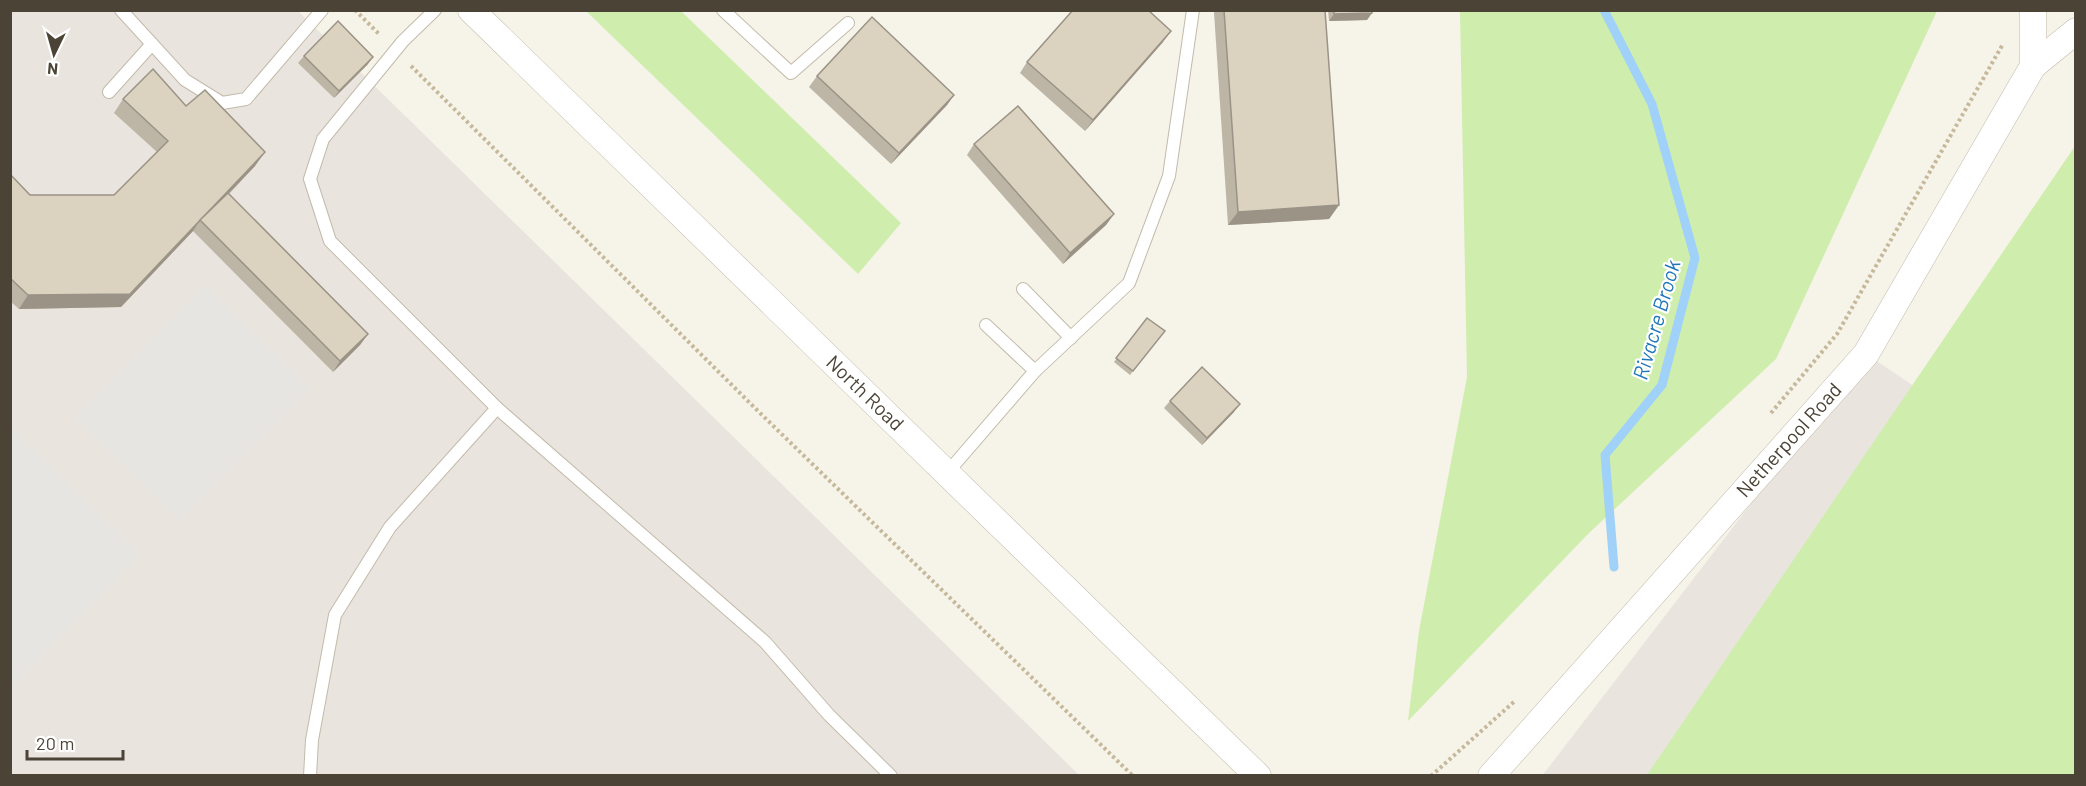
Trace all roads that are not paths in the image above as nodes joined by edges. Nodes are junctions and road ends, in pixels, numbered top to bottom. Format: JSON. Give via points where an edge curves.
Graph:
{"nodes":[{"id":1,"x":121,"y":10,"type":"edge"},
{"id":2,"x":322,"y":10,"type":"edge"},
{"id":3,"x":435,"y":10,"type":"edge"},
{"id":4,"x":471,"y":10,"type":"edge"},
{"id":5,"x":723,"y":10,"type":"edge"},
{"id":6,"x":1194,"y":10,"type":"edge"},
{"id":7,"x":2033,"y":10,"type":"edge"},
{"id":8,"x":848,"y":22,"type":"dead end"},
{"id":9,"x":2076,"y":31,"type":"edge"},
{"id":10,"x":152,"y":44,"type":"junction"},
{"id":11,"x":2033,"y":66,"type":"junction"},
{"id":12,"x":109,"y":92,"type":"dead end"},
{"id":13,"x":1023,"y":289,"type":"dead end"},
{"id":14,"x":986,"y":325,"type":"dead end"},
{"id":15,"x":1071,"y":338,"type":"junction"},
{"id":16,"x":1035,"y":371,"type":"junction"},
{"id":17,"x":497,"y":408,"type":"junction"},
{"id":18,"x":947,"y":473,"type":"junction"},
{"id":19,"x":310,"y":776,"type":"edge"},
{"id":20,"x":891,"y":776,"type":"edge"},
{"id":21,"x":1258,"y":776,"type":"edge"},
{"id":22,"x":1491,"y":776,"type":"edge"}],
"edges":[{"from":1,"to":10,"type":"lane"},
{"from":2,"to":10,"type":"lane","via":[[246,99],[222,103],[185,80]]},
{"from":3,"to":17,"type":"lane","via":[[395,50],[323,139],[310,179],[330,241]]},
{"from":4,"to":18,"type":"street","name":"North Road"},
{"from":5,"to":8,"type":"lane","via":[[791,73]]},
{"from":6,"to":15,"type":"lane","via":[[1169,176],[1129,283]]},
{"from":7,"to":11,"type":"street"},
{"from":9,"to":11,"type":"street","name":"Netherpool Road"},
{"from":10,"to":12,"type":"lane"},
{"from":11,"to":22,"type":"street","name":"Netherpool Road","via":[[1866,354]]},
{"from":13,"to":15,"type":"lane"},
{"from":14,"to":16,"type":"lane"},
{"from":15,"to":16,"type":"lane"},
{"from":16,"to":18,"type":"lane"},
{"from":17,"to":19,"type":"lane","via":[[390,527],[335,615],[312,740]]},
{"from":17,"to":20,"type":"lane","via":[[765,642]]},
{"from":18,"to":21,"type":"street","name":"North Road"}]}
